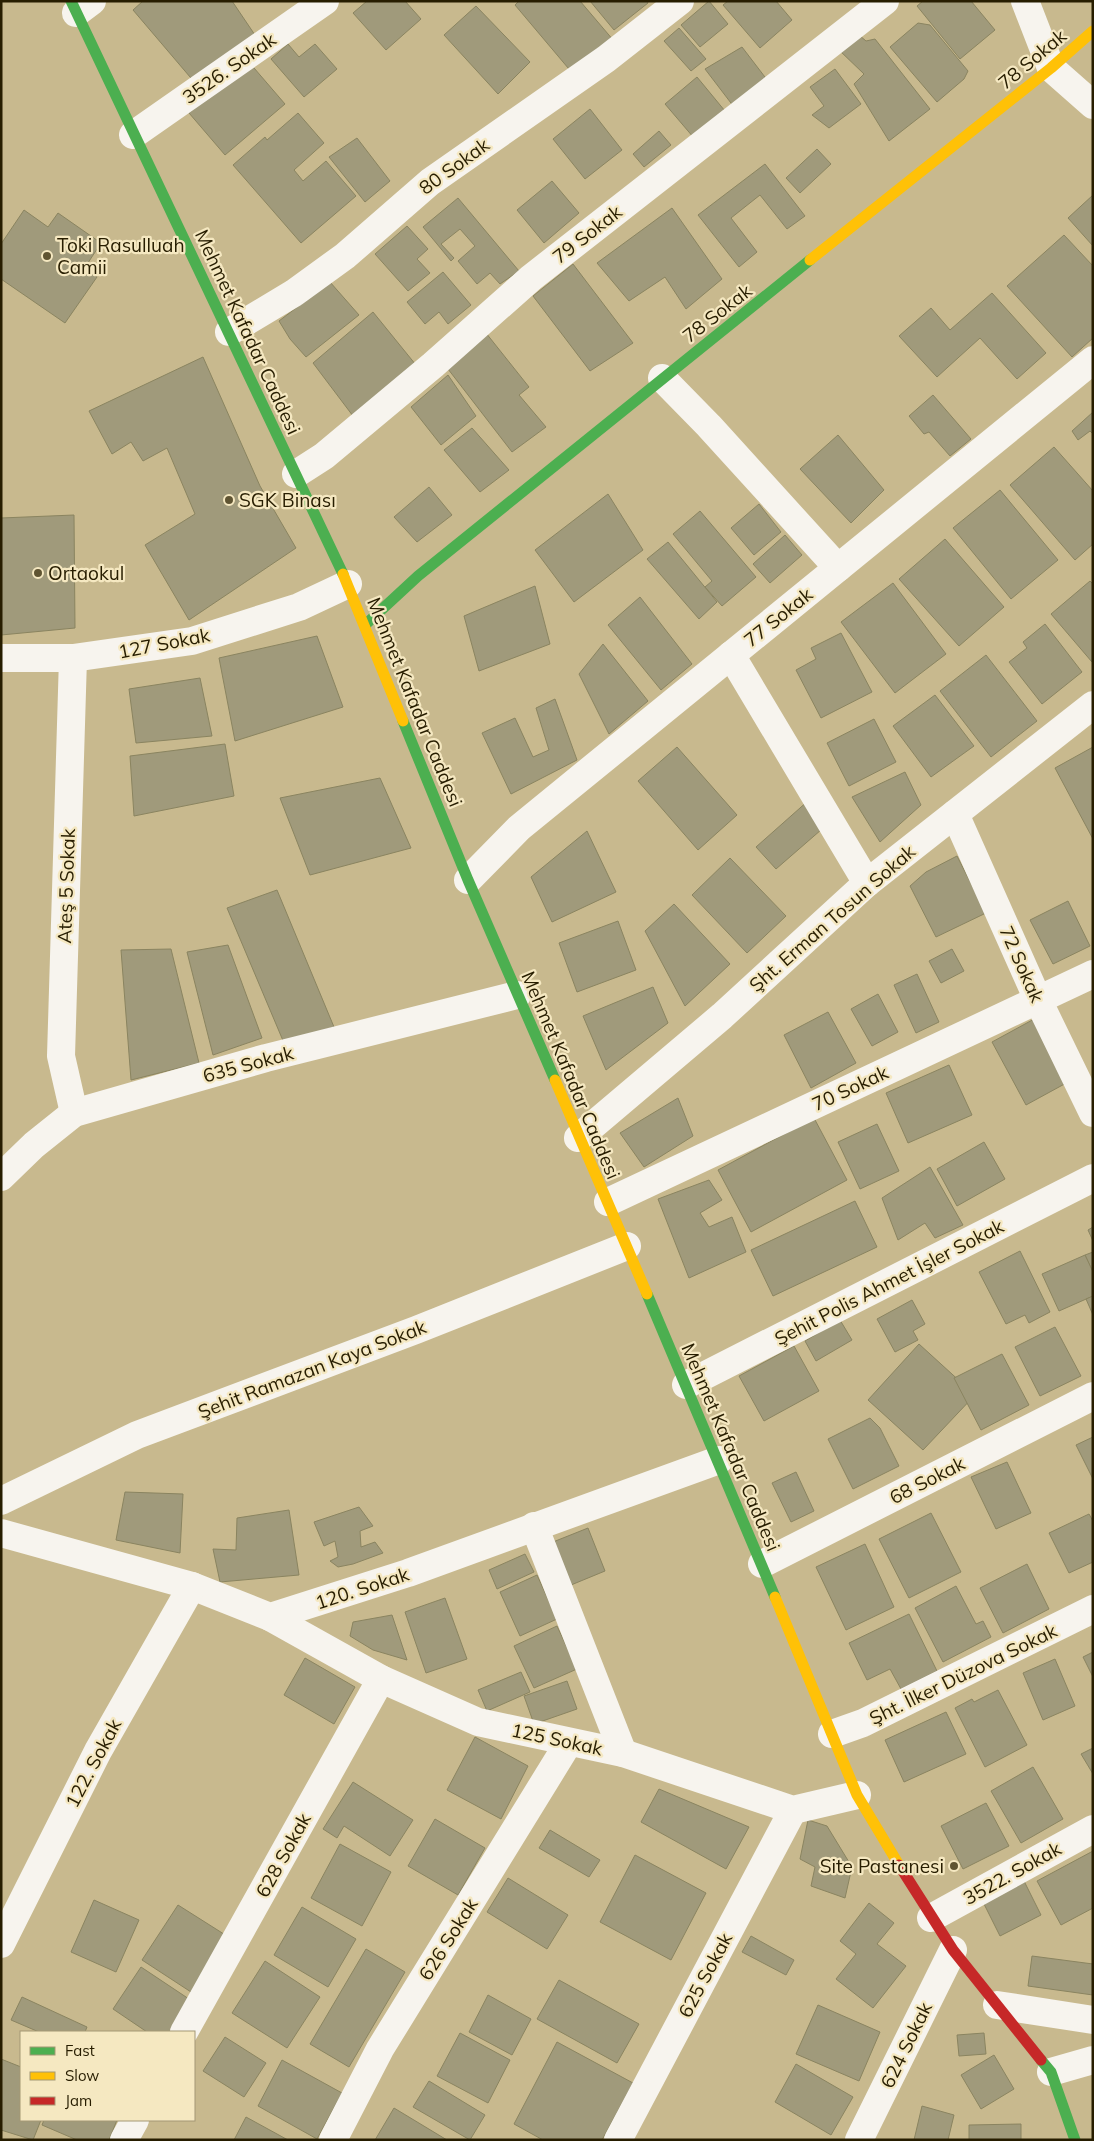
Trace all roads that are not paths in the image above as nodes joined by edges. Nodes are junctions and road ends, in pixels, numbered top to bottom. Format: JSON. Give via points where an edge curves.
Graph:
{"nodes":[{"id":1,"x":325,"y":1,"type":"edge"},
{"id":2,"x":680,"y":1,"type":"edge"},
{"id":3,"x":885,"y":1,"type":"edge"},
{"id":4,"x":1028,"y":2,"type":"edge"},
{"id":5,"x":80,"y":5,"type":"edge"},
{"id":6,"x":1093,"y":31,"type":"edge"},
{"id":7,"x":1051,"y":68,"type":"junction"},
{"id":8,"x":1093,"y":105,"type":"edge"},
{"id":9,"x":133,"y":135,"type":"junction"},
{"id":10,"x":229,"y":332,"type":"junction"},
{"id":11,"x":1093,"y":360,"type":"edge"},
{"id":12,"x":662,"y":378,"type":"junction"},
{"id":13,"x":296,"y":474,"type":"junction"},
{"id":14,"x":838,"y":568,"type":"junction"},
{"id":15,"x":348,"y":584,"type":"junction"},
{"id":16,"x":365,"y":626,"type":"junction"},
{"id":17,"x":731,"y":655,"type":"junction"},
{"id":18,"x":1,"y":658,"type":"edge"},
{"id":19,"x":74,"y":658,"type":"junction"},
{"id":20,"x":1093,"y":705,"type":"edge"},
{"id":21,"x":955,"y":814,"type":"junction"},
{"id":22,"x":468,"y":880,"type":"junction"},
{"id":23,"x":867,"y":883,"type":"junction"},
{"id":24,"x":1093,"y":974,"type":"edge"},
{"id":25,"x":517,"y":995,"type":"junction"},
{"id":26,"x":1038,"y":1000,"type":"junction"},
{"id":27,"x":74,"y":1113,"type":"junction"},
{"id":28,"x":1093,"y":1113,"type":"edge"},
{"id":29,"x":578,"y":1138,"type":"junction"},
{"id":30,"x":1,"y":1177,"type":"edge"},
{"id":31,"x":1093,"y":1178,"type":"edge"},
{"id":32,"x":608,"y":1202,"type":"junction"},
{"id":33,"x":627,"y":1246,"type":"junction"},
{"id":34,"x":686,"y":1385,"type":"junction"},
{"id":35,"x":1093,"y":1396,"type":"edge"},
{"id":36,"x":719,"y":1460,"type":"junction"},
{"id":37,"x":1,"y":1501,"type":"edge"},
{"id":38,"x":534,"y":1526,"type":"junction"},
{"id":39,"x":1,"y":1533,"type":"edge"},
{"id":40,"x":762,"y":1564,"type":"junction"},
{"id":41,"x":192,"y":1586,"type":"junction"},
{"id":42,"x":1093,"y":1609,"type":"edge"},
{"id":43,"x":270,"y":1617,"type":"junction"},
{"id":44,"x":381,"y":1679,"type":"junction"},
{"id":45,"x":832,"y":1734,"type":"junction"},
{"id":46,"x":569,"y":1742,"type":"junction"},
{"id":47,"x":623,"y":1753,"type":"junction"},
{"id":48,"x":857,"y":1795,"type":"junction"},
{"id":49,"x":793,"y":1810,"type":"junction"},
{"id":50,"x":1093,"y":1829,"type":"edge"},
{"id":51,"x":931,"y":1918,"type":"junction"},
{"id":52,"x":1,"y":1944,"type":"edge"},
{"id":53,"x":953,"y":1950,"type":"junction"},
{"id":54,"x":997,"y":2005,"type":"junction"},
{"id":55,"x":1093,"y":2020,"type":"edge"},
{"id":56,"x":185,"y":2031,"type":"edge"},
{"id":57,"x":1093,"y":2060,"type":"edge"},
{"id":58,"x":1051,"y":2072,"type":"junction"},
{"id":59,"x":134,"y":2121,"type":"edge"},
{"id":60,"x":124,"y":2140,"type":"edge"},
{"id":61,"x":333,"y":2140,"type":"edge"},
{"id":62,"x":618,"y":2140,"type":"edge"},
{"id":63,"x":859,"y":2140,"type":"edge"},
{"id":64,"x":1075,"y":2140,"type":"edge"}],
"edges":[{"from":1,"to":9,"type":"street","name":"3526. Sokak"},
{"from":2,"to":10,"type":"street","name":"80 Sokak","via":[[606,59],[430,182],[345,256],[294,293]]},
{"from":3,"to":13,"type":"street","name":"79 Sokak","via":[[531,278],[426,371],[324,456]]},
{"from":4,"to":7,"type":"street"},
{"from":5,"to":9,"type":"main road","name":"Mehmet Kafadar Caddesi"},
{"from":6,"to":7,"type":"main road","name":"78 Sokak"},
{"from":7,"to":8,"type":"street"},
{"from":7,"to":12,"type":"main road","name":"78 Sokak"},
{"from":9,"to":10,"type":"main road","name":"Mehmet Kafadar Caddesi"},
{"from":10,"to":13,"type":"main road","name":"Mehmet Kafadar Caddesi"},
{"from":11,"to":14,"type":"street","name":"77 Sokak"},
{"from":12,"to":14,"type":"street"},
{"from":12,"to":16,"type":"main road","name":"78 Sokak","via":[[418,576]]},
{"from":13,"to":15,"type":"main road","name":"Mehmet Kafadar Caddesi"},
{"from":14,"to":17,"type":"street","name":"77 Sokak"},
{"from":15,"to":16,"type":"main road","name":"Mehmet Kafadar Caddesi"},
{"from":15,"to":19,"type":"street","name":"127 Sokak","via":[[299,607],[192,641]]},
{"from":16,"to":22,"type":"main road","name":"Mehmet Kafadar Caddesi"},
{"from":17,"to":22,"type":"street","name":"77 Sokak","via":[[519,828]]},
{"from":17,"to":23,"type":"street"},
{"from":18,"to":19,"type":"street","name":"127 Sokak"},
{"from":19,"to":27,"type":"street","name":"Ateş 5 Sokak","via":[[61,1056]]},
{"from":20,"to":21,"type":"street","name":"Şht. Erman Tosun Sokak"},
{"from":21,"to":23,"type":"street","name":"Şht. Erman Tosun Sokak"},
{"from":21,"to":26,"type":"street","name":"72 Sokak"},
{"from":22,"to":25,"type":"main road","name":"Mehmet Kafadar Caddesi"},
{"from":23,"to":29,"type":"street","name":"Şht. Erman Tosun Sokak","via":[[722,1016]]},
{"from":24,"to":26,"type":"street","name":"70 Sokak"},
{"from":25,"to":27,"type":"street","name":"635 Sokak","via":[[266,1058]]},
{"from":25,"to":29,"type":"main road","name":"Mehmet Kafadar Caddesi"},
{"from":26,"to":28,"type":"street","name":"72 Sokak"},
{"from":26,"to":32,"type":"street","name":"70 Sokak"},
{"from":27,"to":30,"type":"street","name":"635 Sokak"},
{"from":29,"to":32,"type":"main road","name":"Mehmet Kafadar Caddesi"},
{"from":31,"to":34,"type":"street","name":"Şehit Polis Ahmet İşler Sokak"},
{"from":32,"to":33,"type":"main road","name":"Mehmet Kafadar Caddesi"},
{"from":33,"to":34,"type":"main road","name":"Mehmet Kafadar Caddesi"},
{"from":33,"to":37,"type":"street","name":"Şehit Ramazan Kaya Sokak","via":[[137,1435]]},
{"from":34,"to":36,"type":"main road","name":"Mehmet Kafadar Caddesi"},
{"from":35,"to":40,"type":"street","name":"68 Sokak"},
{"from":36,"to":38,"type":"street","name":"120. Sokak"},
{"from":36,"to":40,"type":"main road","name":"Mehmet Kafadar Caddesi"},
{"from":38,"to":43,"type":"street","name":"120. Sokak","via":[[408,1573]]},
{"from":38,"to":47,"type":"street"},
{"from":39,"to":41,"type":"street"},
{"from":40,"to":45,"type":"main road","name":"Mehmet Kafadar Caddesi"},
{"from":41,"to":43,"type":"street"},
{"from":41,"to":52,"type":"street","name":"122. Sokak","via":[[98,1751]]},
{"from":42,"to":45,"type":"street","name":"Şht. İlker Düzova Sokak","via":[[863,1724]]},
{"from":43,"to":44,"type":"street","name":"125 Sokak"},
{"from":44,"to":46,"type":"street","name":"125 Sokak","via":[[478,1722]]},
{"from":44,"to":56,"type":"street","name":"628 Sokak"},
{"from":45,"to":48,"type":"main road","name":"Mehmet Kafadar Caddesi"},
{"from":46,"to":47,"type":"street","name":"125 Sokak"},
{"from":46,"to":61,"type":"street","name":"626 Sokak","via":[[380,2049]]},
{"from":47,"to":49,"type":"street","name":"125 Sokak"},
{"from":48,"to":49,"type":"street"},
{"from":48,"to":51,"type":"main road","name":"Mehmet Kafadar Caddesi"},
{"from":49,"to":62,"type":"street","name":"625 Sokak"},
{"from":50,"to":51,"type":"street","name":"3522. Sokak"},
{"from":51,"to":53,"type":"main road","name":"Mehmet Kafadar Caddesi"},
{"from":53,"to":54,"type":"main road","name":"Mehmet Kafadar Caddesi"},
{"from":53,"to":63,"type":"street","name":"624 Sokak"},
{"from":54,"to":55,"type":"street"},
{"from":54,"to":58,"type":"main road","name":"Mehmet Kafadar Caddesi"},
{"from":57,"to":58,"type":"street"},
{"from":58,"to":64,"type":"main road","name":"Mehmet Kafadar Caddesi"},
{"from":59,"to":60,"type":"street"}]}
